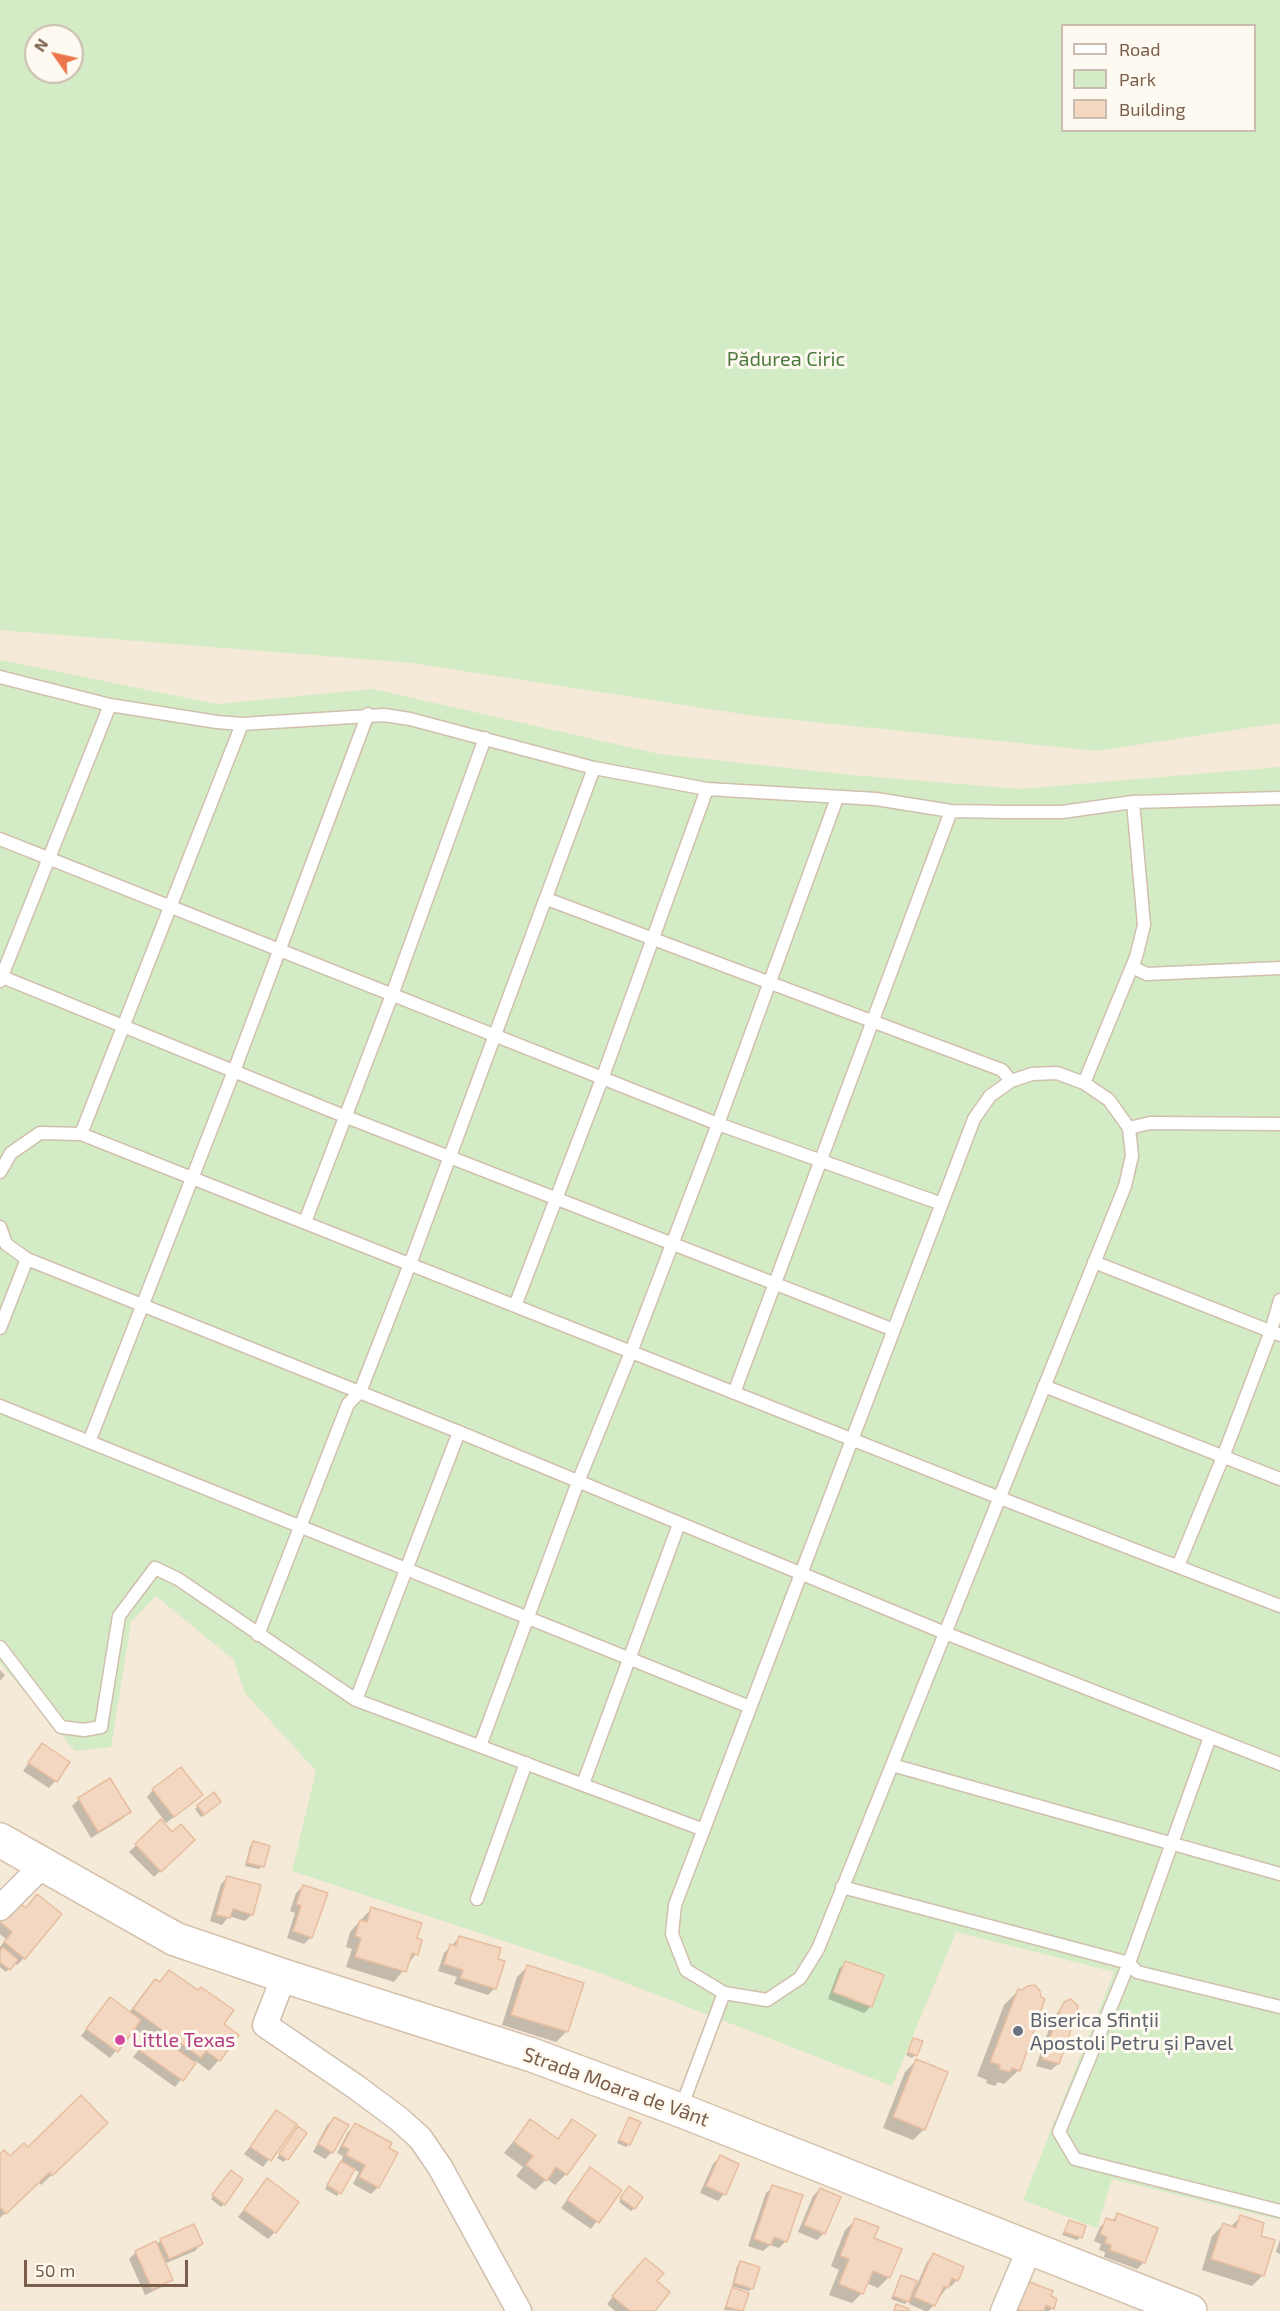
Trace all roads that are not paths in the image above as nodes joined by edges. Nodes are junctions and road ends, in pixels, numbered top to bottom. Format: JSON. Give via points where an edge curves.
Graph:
{"nodes":[{"id":1,"x":0,"y":677,"type":"edge"},
{"id":2,"x":110,"y":705,"type":"junction"},
{"id":3,"x":368,"y":714,"type":"junction"},
{"id":4,"x":242,"y":724,"type":"junction"},
{"id":5,"x":485,"y":738,"type":"junction"},
{"id":6,"x":594,"y":768,"type":"junction"},
{"id":7,"x":707,"y":789,"type":"junction"},
{"id":8,"x":837,"y":798,"type":"junction"},
{"id":9,"x":1280,"y":798,"type":"edge"},
{"id":10,"x":1133,"y":802,"type":"junction"},
{"id":11,"x":951,"y":811,"type":"junction"},
{"id":12,"x":0,"y":839,"type":"edge"},
{"id":13,"x":49,"y":859,"type":"junction"},
{"id":14,"x":547,"y":899,"type":"junction"},
{"id":15,"x":171,"y":907,"type":"junction"},
{"id":16,"x":654,"y":939,"type":"junction"},
{"id":17,"x":279,"y":950,"type":"junction"},
{"id":18,"x":1132,"y":968,"type":"junction"},
{"id":19,"x":1280,"y":968,"type":"edge"},
{"id":20,"x":1,"y":978,"type":"edge"},
{"id":21,"x":770,"y":983,"type":"junction"},
{"id":22,"x":392,"y":995,"type":"junction"},
{"id":23,"x":874,"y":1020,"type":"junction"},
{"id":24,"x":123,"y":1025,"type":"junction"},
{"id":25,"x":496,"y":1036,"type":"junction"},
{"id":26,"x":234,"y":1071,"type":"junction"},
{"id":27,"x":602,"y":1078,"type":"junction"},
{"id":28,"x":1011,"y":1081,"type":"junction"},
{"id":29,"x":1084,"y":1083,"type":"junction"},
{"id":30,"x":344,"y":1116,"type":"junction"},
{"id":31,"x":718,"y":1124,"type":"junction"},
{"id":32,"x":1280,"y":1124,"type":"edge"},
{"id":33,"x":1129,"y":1128,"type":"junction"},
{"id":34,"x":81,"y":1134,"type":"junction"},
{"id":35,"x":450,"y":1157,"type":"junction"},
{"id":36,"x":822,"y":1161,"type":"junction"},
{"id":37,"x":0,"y":1172,"type":"edge"},
{"id":38,"x":191,"y":1177,"type":"junction"},
{"id":39,"x":556,"y":1200,"type":"junction"},
{"id":40,"x":942,"y":1204,"type":"junction"},
{"id":41,"x":305,"y":1222,"type":"junction"},
{"id":42,"x":0,"y":1227,"type":"edge"},
{"id":43,"x":672,"y":1244,"type":"junction"},
{"id":44,"x":27,"y":1259,"type":"junction"},
{"id":45,"x":1094,"y":1262,"type":"junction"},
{"id":46,"x":410,"y":1264,"type":"junction"},
{"id":47,"x":775,"y":1284,"type":"junction"},
{"id":48,"x":1280,"y":1300,"type":"edge"},
{"id":49,"x":141,"y":1305,"type":"junction"},
{"id":50,"x":515,"y":1306,"type":"junction"},
{"id":51,"x":0,"y":1328,"type":"edge"},
{"id":52,"x":894,"y":1330,"type":"junction"},
{"id":53,"x":1275,"y":1333,"type":"edge"},
{"id":54,"x":631,"y":1352,"type":"junction"},
{"id":55,"x":1044,"y":1386,"type":"junction"},
{"id":56,"x":360,"y":1392,"type":"junction"},
{"id":57,"x":734,"y":1393,"type":"junction"},
{"id":58,"x":0,"y":1406,"type":"edge"},
{"id":59,"x":459,"y":1432,"type":"junction"},
{"id":60,"x":853,"y":1440,"type":"junction"},
{"id":61,"x":89,"y":1442,"type":"junction"},
{"id":62,"x":1223,"y":1456,"type":"junction"},
{"id":63,"x":1280,"y":1479,"type":"edge"},
{"id":64,"x":578,"y":1482,"type":"junction"},
{"id":65,"x":1000,"y":1498,"type":"junction"},
{"id":66,"x":679,"y":1524,"type":"junction"},
{"id":67,"x":300,"y":1527,"type":"junction"},
{"id":68,"x":1178,"y":1566,"type":"junction"},
{"id":69,"x":406,"y":1569,"type":"junction"},
{"id":70,"x":801,"y":1575,"type":"junction"},
{"id":71,"x":1280,"y":1606,"type":"edge"},
{"id":72,"x":526,"y":1617,"type":"junction"},
{"id":73,"x":945,"y":1633,"type":"junction"},
{"id":74,"x":258,"y":1635,"type":"junction"},
{"id":75,"x":0,"y":1647,"type":"edge"},
{"id":76,"x":629,"y":1659,"type":"junction"},
{"id":77,"x":356,"y":1700,"type":"junction"},
{"id":78,"x":750,"y":1707,"type":"junction"},
{"id":79,"x":1210,"y":1737,"type":"junction"},
{"id":80,"x":480,"y":1746,"type":"junction"},
{"id":81,"x":526,"y":1763,"type":"junction"},
{"id":82,"x":1280,"y":1764,"type":"edge"},
{"id":83,"x":892,"y":1765,"type":"junction"},
{"id":84,"x":583,"y":1784,"type":"junction"},
{"id":85,"x":704,"y":1830,"type":"junction"},
{"id":86,"x":0,"y":1840,"type":"edge"},
{"id":87,"x":1172,"y":1844,"type":"junction"},
{"id":88,"x":42,"y":1866,"type":"junction"},
{"id":89,"x":1280,"y":1874,"type":"edge"},
{"id":90,"x":842,"y":1887,"type":"junction"},
{"id":91,"x":477,"y":1899,"type":"dead end"},
{"id":92,"x":0,"y":1908,"type":"edge"},
{"id":93,"x":1129,"y":1963,"type":"junction"},
{"id":94,"x":285,"y":1976,"type":"junction"},
{"id":95,"x":724,"y":1993,"type":"junction"},
{"id":96,"x":1280,"y":2007,"type":"edge"},
{"id":97,"x":680,"y":2110,"type":"junction"},
{"id":98,"x":1280,"y":2211,"type":"edge"},
{"id":99,"x":1030,"y":2248,"type":"junction"},
{"id":100,"x":519,"y":2311,"type":"edge"},
{"id":101,"x":1003,"y":2311,"type":"edge"},
{"id":102,"x":1190,"y":2311,"type":"edge"}],
"edges":[{"from":1,"to":2,"type":"lane"},
{"from":2,"to":4,"type":"lane"},
{"from":2,"to":13,"type":"lane"},
{"from":3,"to":4,"type":"lane"},
{"from":3,"to":5,"type":"lane","via":[[410,719]]},
{"from":3,"to":17,"type":"lane"},
{"from":4,"to":15,"type":"lane"},
{"from":5,"to":6,"type":"lane"},
{"from":5,"to":22,"type":"lane"},
{"from":6,"to":7,"type":"lane"},
{"from":6,"to":14,"type":"lane"},
{"from":7,"to":8,"type":"lane"},
{"from":7,"to":16,"type":"lane"},
{"from":8,"to":11,"type":"lane","via":[[876,799]]},
{"from":8,"to":21,"type":"lane"},
{"from":9,"to":10,"type":"lane"},
{"from":10,"to":11,"type":"lane","via":[[1062,812]]},
{"from":10,"to":18,"type":"lane","via":[[1144,924]]},
{"from":11,"to":23,"type":"lane"},
{"from":12,"to":13,"type":"lane"},
{"from":13,"to":15,"type":"lane"},
{"from":13,"to":20,"type":"lane"},
{"from":14,"to":16,"type":"lane"},
{"from":14,"to":25,"type":"lane"},
{"from":15,"to":17,"type":"lane"},
{"from":15,"to":24,"type":"lane"},
{"from":16,"to":21,"type":"lane"},
{"from":16,"to":27,"type":"lane"},
{"from":17,"to":22,"type":"lane"},
{"from":17,"to":26,"type":"lane"},
{"from":18,"to":19,"type":"lane","via":[[1147,974]]},
{"from":18,"to":29,"type":"lane"},
{"from":20,"to":24,"type":"lane"},
{"from":21,"to":23,"type":"lane"},
{"from":21,"to":31,"type":"lane"},
{"from":22,"to":25,"type":"lane"},
{"from":22,"to":30,"type":"lane"},
{"from":23,"to":28,"type":"lane","via":[[1002,1070]]},
{"from":23,"to":36,"type":"lane"},
{"from":24,"to":26,"type":"lane"},
{"from":24,"to":34,"type":"lane"},
{"from":25,"to":27,"type":"lane"},
{"from":25,"to":35,"type":"lane"},
{"from":26,"to":30,"type":"lane"},
{"from":26,"to":38,"type":"lane"},
{"from":27,"to":31,"type":"lane"},
{"from":27,"to":39,"type":"lane"},
{"from":28,"to":29,"type":"lane","via":[[1032,1074],[1057,1073]]},
{"from":28,"to":40,"type":"lane","via":[[990,1096],[974,1119]]},
{"from":29,"to":33,"type":"lane","via":[[1109,1100]]},
{"from":30,"to":35,"type":"lane"},
{"from":30,"to":41,"type":"lane"},
{"from":31,"to":36,"type":"lane"},
{"from":31,"to":43,"type":"lane"},
{"from":32,"to":33,"type":"lane","via":[[1150,1123]]},
{"from":33,"to":45,"type":"lane","via":[[1132,1156],[1125,1186]]},
{"from":34,"to":37,"type":"lane","via":[[40,1132],[11,1153]]},
{"from":34,"to":38,"type":"lane"},
{"from":35,"to":39,"type":"lane"},
{"from":35,"to":46,"type":"lane"},
{"from":36,"to":40,"type":"lane"},
{"from":36,"to":47,"type":"lane"},
{"from":38,"to":41,"type":"lane"},
{"from":38,"to":49,"type":"lane"},
{"from":39,"to":43,"type":"lane"},
{"from":39,"to":50,"type":"lane"},
{"from":40,"to":52,"type":"lane"},
{"from":41,"to":46,"type":"lane"},
{"from":42,"to":44,"type":"lane","via":[[6,1244]]},
{"from":43,"to":47,"type":"lane"},
{"from":43,"to":54,"type":"lane"},
{"from":44,"to":49,"type":"lane"},
{"from":44,"to":51,"type":"lane"},
{"from":45,"to":53,"type":"lane"},
{"from":45,"to":55,"type":"lane"},
{"from":46,"to":50,"type":"lane"},
{"from":46,"to":56,"type":"lane"},
{"from":47,"to":52,"type":"lane"},
{"from":47,"to":57,"type":"lane"},
{"from":48,"to":53,"type":"lane"},
{"from":49,"to":56,"type":"lane"},
{"from":49,"to":61,"type":"lane"},
{"from":50,"to":54,"type":"lane"},
{"from":52,"to":60,"type":"lane"},
{"from":53,"to":62,"type":"lane"},
{"from":54,"to":57,"type":"lane"},
{"from":54,"to":64,"type":"lane"},
{"from":55,"to":62,"type":"lane"},
{"from":55,"to":65,"type":"lane"},
{"from":56,"to":59,"type":"lane"},
{"from":56,"to":67,"type":"lane","via":[[348,1404]]},
{"from":57,"to":60,"type":"lane"},
{"from":58,"to":61,"type":"lane"},
{"from":59,"to":64,"type":"lane"},
{"from":59,"to":69,"type":"lane"},
{"from":60,"to":65,"type":"lane"},
{"from":60,"to":70,"type":"lane"},
{"from":61,"to":67,"type":"lane"},
{"from":62,"to":63,"type":"lane"},
{"from":62,"to":68,"type":"lane"},
{"from":64,"to":66,"type":"lane"},
{"from":64,"to":72,"type":"lane"},
{"from":65,"to":68,"type":"lane"},
{"from":65,"to":73,"type":"lane"},
{"from":66,"to":70,"type":"lane"},
{"from":66,"to":76,"type":"lane"},
{"from":67,"to":69,"type":"lane"},
{"from":67,"to":74,"type":"lane"},
{"from":68,"to":71,"type":"lane"},
{"from":69,"to":72,"type":"lane"},
{"from":69,"to":77,"type":"lane"},
{"from":70,"to":73,"type":"lane"},
{"from":70,"to":78,"type":"lane"},
{"from":72,"to":76,"type":"lane"},
{"from":72,"to":80,"type":"lane"},
{"from":73,"to":79,"type":"lane"},
{"from":73,"to":83,"type":"lane"},
{"from":74,"to":75,"type":"lane","via":[[178,1579],[155,1569],[119,1616],[101,1727],[84,1730],[61,1728]]},
{"from":74,"to":77,"type":"lane"},
{"from":76,"to":78,"type":"lane"},
{"from":76,"to":84,"type":"lane"},
{"from":77,"to":80,"type":"lane"},
{"from":78,"to":85,"type":"lane"},
{"from":79,"to":82,"type":"lane"},
{"from":79,"to":87,"type":"lane"},
{"from":80,"to":81,"type":"lane"},
{"from":81,"to":84,"type":"lane"},
{"from":81,"to":91,"type":"lane"},
{"from":83,"to":87,"type":"lane"},
{"from":83,"to":90,"type":"lane"},
{"from":84,"to":85,"type":"lane"},
{"from":85,"to":95,"type":"lane","via":[[675,1905],[672,1934],[686,1970]]},
{"from":86,"to":88,"type":"main road","name":"Strada Moara de Vânt"},
{"from":87,"to":89,"type":"lane"},
{"from":87,"to":93,"type":"lane"},
{"from":88,"to":92,"type":"street"},
{"from":88,"to":94,"type":"main road","name":"Strada Moara de Vânt","via":[[175,1939]]},
{"from":90,"to":93,"type":"lane"},
{"from":90,"to":95,"type":"lane","via":[[818,1948],[800,1978],[767,2000]]},
{"from":93,"to":96,"type":"lane","via":[[1137,1972]]},
{"from":93,"to":98,"type":"lane","via":[[1059,2132],[1075,2158]]},
{"from":94,"to":97,"type":"main road","name":"Strada Moara de Vânt","via":[[532,2055]]},
{"from":94,"to":100,"type":"street","via":[[266,2025],[356,2087],[420,2138]]},
{"from":95,"to":97,"type":"lane"},
{"from":97,"to":99,"type":"main road","name":"Strada Moara de Vânt"},
{"from":99,"to":101,"type":"street"},
{"from":99,"to":102,"type":"main road","name":"Strada Moara de Vânt"}]}
